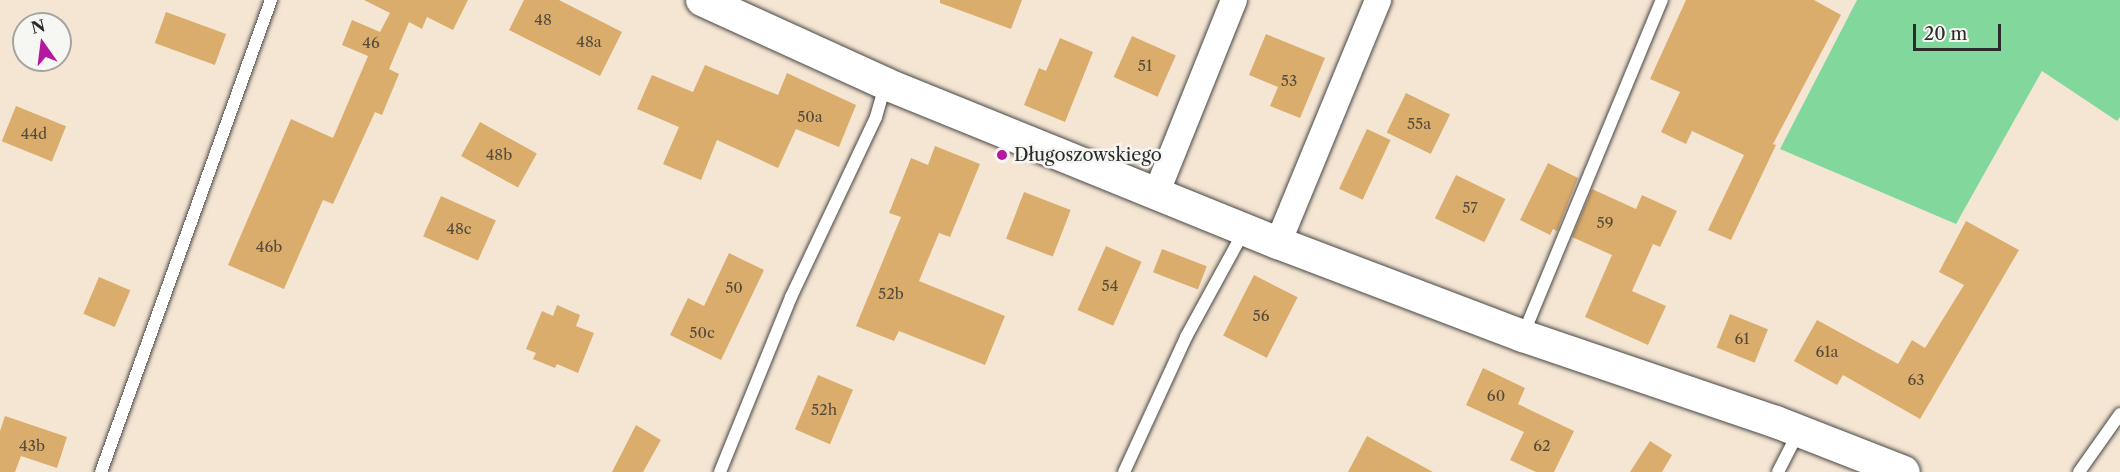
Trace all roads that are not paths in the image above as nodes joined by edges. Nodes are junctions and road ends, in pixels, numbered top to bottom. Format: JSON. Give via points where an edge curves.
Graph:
{"nodes":[{"id":1,"x":271,"y":0,"type":"edge"},
{"id":2,"x":702,"y":0,"type":"edge"},
{"id":3,"x":1234,"y":0,"type":"edge"},
{"id":4,"x":1378,"y":0,"type":"edge"},
{"id":5,"x":1662,"y":0,"type":"edge"},
{"id":6,"x":886,"y":84,"type":"junction"},
{"id":7,"x":1156,"y":194,"type":"junction"},
{"id":8,"x":1245,"y":230,"type":"junction"},
{"id":9,"x":1278,"y":243,"type":"junction"},
{"id":10,"x":1523,"y":336,"type":"junction"},
{"id":11,"x":2120,"y":414,"type":"edge"},
{"id":12,"x":1799,"y":431,"type":"junction"},
{"id":13,"x":101,"y":472,"type":"edge"},
{"id":14,"x":720,"y":472,"type":"edge"},
{"id":15,"x":1124,"y":472,"type":"edge"},
{"id":16,"x":1778,"y":472,"type":"edge"},
{"id":17,"x":1904,"y":472,"type":"edge"},
{"id":18,"x":2079,"y":472,"type":"edge"}],
"edges":[{"from":1,"to":13,"type":"lane"},
{"from":2,"to":6,"type":"street"},
{"from":3,"to":7,"type":"street"},
{"from":4,"to":9,"type":"street"},
{"from":5,"to":10,"type":"lane"},
{"from":6,"to":7,"type":"street"},
{"from":6,"to":14,"type":"lane","via":[[876,117],[790,297]]},
{"from":7,"to":8,"type":"street"},
{"from":8,"to":9,"type":"street"},
{"from":8,"to":15,"type":"lane","via":[[1186,337]]},
{"from":9,"to":10,"type":"street"},
{"from":10,"to":12,"type":"street"},
{"from":11,"to":18,"type":"lane"},
{"from":12,"to":16,"type":"lane"},
{"from":12,"to":17,"type":"street"}]}
